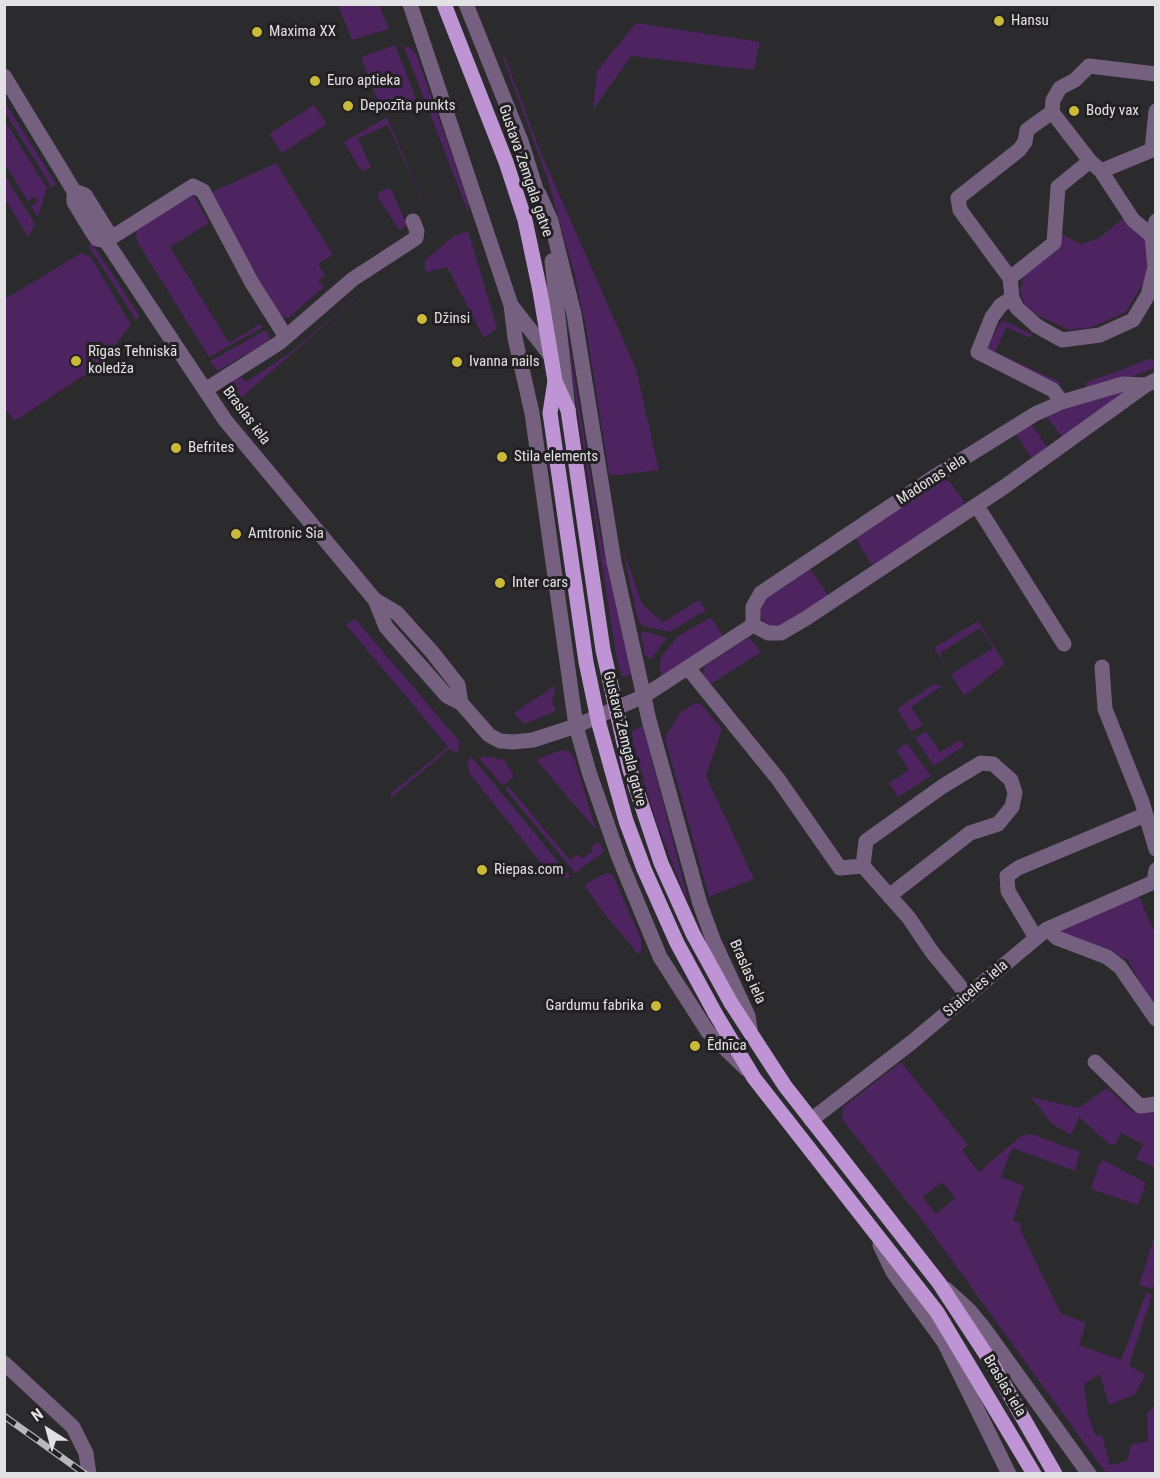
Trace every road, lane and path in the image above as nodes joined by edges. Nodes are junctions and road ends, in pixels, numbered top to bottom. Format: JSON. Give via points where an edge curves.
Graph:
{"nodes":[{"id":1,"x":410,"y":4,"type":"edge"},
{"id":2,"x":444,"y":4,"type":"edge"},
{"id":3,"x":466,"y":4,"type":"edge"},
{"id":4,"x":1155,"y":74,"type":"edge"},
{"id":5,"x":4,"y":75,"type":"edge"},
{"id":6,"x":1155,"y":111,"type":"edge"},
{"id":7,"x":1052,"y":112,"type":"junction"},
{"id":8,"x":1154,"y":149,"type":"edge"},
{"id":9,"x":1096,"y":166,"type":"junction"},
{"id":10,"x":539,"y":194,"type":"junction"},
{"id":11,"x":413,"y":221,"type":"dead end"},
{"id":12,"x":1154,"y":231,"type":"edge"},
{"id":13,"x":106,"y":241,"type":"junction"},
{"id":14,"x":1010,"y":278,"type":"junction"},
{"id":15,"x":1012,"y":298,"type":"junction"},
{"id":16,"x":511,"y":305,"type":"junction"},
{"id":17,"x":286,"y":337,"type":"junction"},
{"id":18,"x":550,"y":355,"type":"junction"},
{"id":19,"x":555,"y":381,"type":"junction"},
{"id":20,"x":1151,"y":382,"type":"edge"},
{"id":21,"x":205,"y":390,"type":"junction"},
{"id":22,"x":1062,"y":402,"type":"junction"},
{"id":23,"x":568,"y":410,"type":"junction"},
{"id":24,"x":977,"y":506,"type":"junction"},
{"id":25,"x":753,"y":625,"type":"junction"},
{"id":26,"x":1064,"y":644,"type":"dead end"},
{"id":27,"x":1102,"y":667,"type":"dead end"},
{"id":28,"x":688,"y":668,"type":"junction"},
{"id":29,"x":644,"y":696,"type":"junction"},
{"id":30,"x":576,"y":726,"type":"junction"},
{"id":31,"x":1145,"y":815,"type":"junction"},
{"id":32,"x":1155,"y":849,"type":"edge"},
{"id":33,"x":863,"y":866,"type":"junction"},
{"id":34,"x":1155,"y":879,"type":"edge"},
{"id":35,"x":889,"y":896,"type":"junction"},
{"id":36,"x":1042,"y":933,"type":"junction"},
{"id":37,"x":968,"y":996,"type":"junction"},
{"id":38,"x":1155,"y":1018,"type":"edge"},
{"id":39,"x":751,"y":1036,"type":"junction"},
{"id":40,"x":1095,"y":1062,"type":"dead end"},
{"id":41,"x":754,"y":1078,"type":"junction"},
{"id":42,"x":1155,"y":1104,"type":"edge"},
{"id":43,"x":811,"y":1120,"type":"junction"},
{"id":44,"x":875,"y":1234,"type":"junction"},
{"id":45,"x":939,"y":1283,"type":"junction"},
{"id":46,"x":4,"y":1363,"type":"edge"},
{"id":47,"x":89,"y":1473,"type":"edge"},
{"id":48,"x":1009,"y":1473,"type":"edge"},
{"id":49,"x":1034,"y":1473,"type":"edge"},
{"id":50,"x":1055,"y":1473,"type":"edge"},
{"id":51,"x":1089,"y":1473,"type":"edge"}],
"edges":[{"from":1,"to":16,"type":"street","name":"Gustava Zemgala gatve"},
{"from":2,"to":18,"type":"main road","name":"Gustava Zemgala gatve","via":[[525,220]]},
{"from":3,"to":10,"type":"street","name":"Gustava Zemgala gatve"},
{"from":4,"to":7,"type":"street","via":[[1089,66],[1060,88]]},
{"from":5,"to":13,"type":"street","name":"Braslas iela","via":[[74,191],[74,202],[91,230],[97,239]]},
{"from":6,"to":8,"type":"street"},
{"from":7,"to":9,"type":"street"},
{"from":7,"to":14,"type":"street","via":[[1027,130],[1019,150],[958,198],[960,210]]},
{"from":8,"to":9,"type":"street"},
{"from":9,"to":12,"type":"street","via":[[1133,220]]},
{"from":9,"to":14,"type":"street","via":[[1058,186],[1054,243]]},
{"from":10,"to":23,"type":"street","name":"Gustava Zemgala gatve","via":[[555,277]]},
{"from":10,"to":29,"type":"street","name":"Gustava Zemgala gatve","via":[[551,221],[574,314],[614,562]]},
{"from":11,"to":17,"type":"street","via":[[416,238],[353,279]]},
{"from":12,"to":15,"type":"street","via":[[1155,267],[1148,294],[1133,320],[1100,335],[1062,340],[1037,326]]},
{"from":13,"to":17,"type":"street","via":[[193,186],[203,191]]},
{"from":13,"to":21,"type":"street","name":"Braslas iela"},
{"from":14,"to":15,"type":"street"},
{"from":15,"to":22,"type":"street","via":[[992,317],[978,352],[1053,390]]},
{"from":16,"to":18,"type":"street","name":"Gustava Zemgala gatve"},
{"from":16,"to":30,"type":"street","name":"Gustava Zemgala gatve","via":[[532,413]]},
{"from":17,"to":21,"type":"street"},
{"from":18,"to":19,"type":"main road","name":"Gustava Zemgala gatve"},
{"from":19,"to":23,"type":"main road","name":"Gustava Zemgala gatve"},
{"from":19,"to":41,"type":"main road","name":"Gustava Zemgala gatve","bridge":true,"via":[[550,413],[556,457],[586,662],[607,756],[644,869],[677,943]]},
{"from":20,"to":22,"type":"street","name":"Madonas iela","via":[[1123,384]]},
{"from":20,"to":24,"type":"street","name":"Madonas iela"},
{"from":21,"to":30,"type":"street","name":"Braslas iela","via":[[232,429],[375,600],[386,627],[447,696],[461,703],[481,727],[500,741],[533,740]]},
{"from":22,"to":25,"type":"street","name":"Madonas iela","via":[[1042,409],[937,475],[761,593],[753,607]]},
{"from":23,"to":39,"type":"main road","name":"Gustava Zemgala gatve","bridge":true,"via":[[605,660],[630,770],[661,863],[693,934]]},
{"from":24,"to":25,"type":"street","name":"Madonas iela","via":[[781,633],[768,633]]},
{"from":24,"to":26,"type":"street"},
{"from":25,"to":28,"type":"street"},
{"from":27,"to":31,"type":"street","via":[[1105,709]]},
{"from":28,"to":29,"type":"street"},
{"from":28,"to":33,"type":"street","via":[[778,779],[840,868]]},
{"from":29,"to":30,"type":"street","name":"Braslas iela"},
{"from":29,"to":39,"type":"street","name":"Braslas iela","via":[[700,904],[747,1016]]},
{"from":30,"to":41,"type":"street","name":"Braslas iela","via":[[619,858],[660,957],[708,1032]]},
{"from":31,"to":32,"type":"street"},
{"from":31,"to":36,"type":"street","via":[[1007,876],[1008,891]]},
{"from":33,"to":35,"type":"street"},
{"from":33,"to":35,"type":"street","via":[[866,841],[981,764],[993,764],[1011,780],[1015,793],[1012,807],[998,824],[970,833]]},
{"from":34,"to":36,"type":"street","name":"Staiceles iela"},
{"from":35,"to":37,"type":"street"},
{"from":36,"to":37,"type":"street","name":"Staiceles iela"},
{"from":36,"to":38,"type":"street","via":[[1107,957],[1120,967]]},
{"from":37,"to":43,"type":"street","name":"Staiceles iela"},
{"from":39,"to":43,"type":"main road","name":"Braslas iela"},
{"from":40,"to":42,"type":"street","via":[[1140,1106]]},
{"from":41,"to":44,"type":"main road","name":"Braslas iela"},
{"from":43,"to":45,"type":"main road","name":"Braslas iela"},
{"from":44,"to":48,"type":"street","name":"Braslas iela","via":[[893,1272],[944,1342]]},
{"from":44,"to":49,"type":"main road","name":"Braslas iela","via":[[937,1312]]},
{"from":45,"to":50,"type":"main road","name":"Braslas iela","via":[[991,1362]]},
{"from":45,"to":51,"type":"street","name":"Braslas iela","via":[[983,1327]]},
{"from":46,"to":47,"type":"street","via":[[73,1426],[86,1453]]}]}
